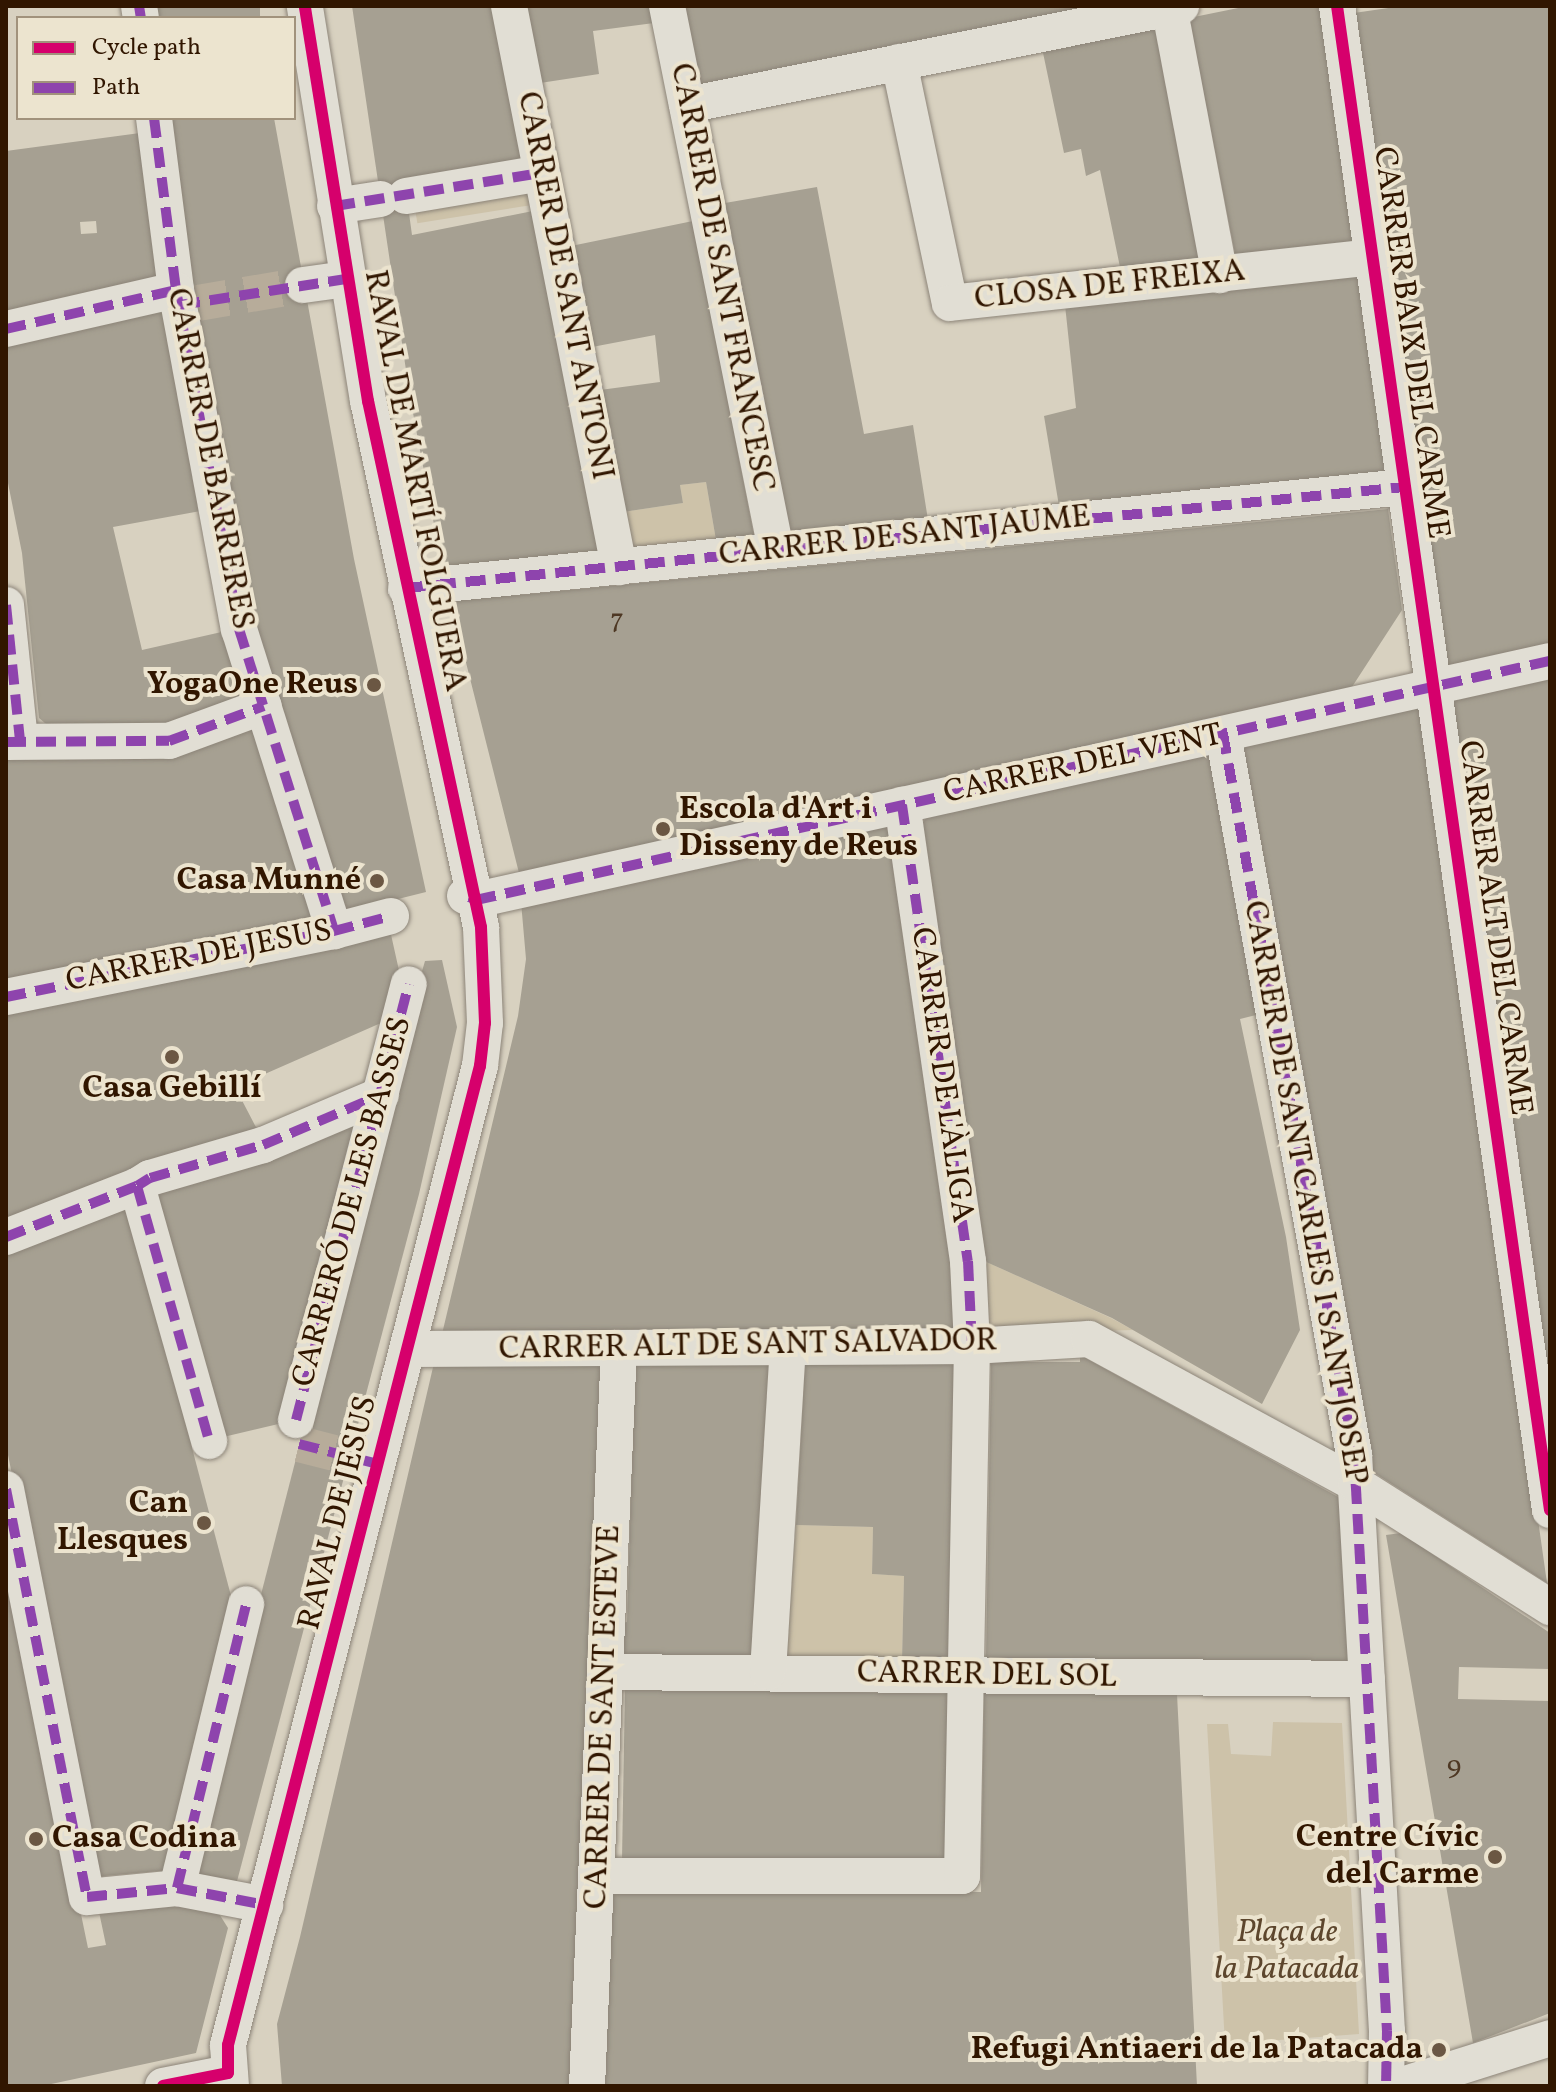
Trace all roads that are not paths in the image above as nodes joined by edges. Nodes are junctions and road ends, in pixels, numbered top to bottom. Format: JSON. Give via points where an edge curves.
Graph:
{"nodes":[{"id":1,"x":305,"y":6,"type":"edge"},
{"id":2,"x":509,"y":6,"type":"edge"},
{"id":3,"x":667,"y":6,"type":"edge"},
{"id":4,"x":1337,"y":6,"type":"edge"},
{"id":5,"x":1173,"y":7,"type":"edge"},
{"id":6,"x":899,"y":62,"type":"junction"},
{"id":7,"x":687,"y":105,"type":"junction"},
{"id":8,"x":154,"y":120,"type":"edge"},
{"id":9,"x":542,"y":173,"type":"junction"},
{"id":10,"x":335,"y":206,"type":"junction"},
{"id":11,"x":1372,"y":257,"type":"junction"},
{"id":12,"x":1220,"y":275,"type":"junction"},
{"id":13,"x":346,"y":279,"type":"junction"},
{"id":14,"x":303,"y":285,"type":"tunnel mouth"},
{"id":15,"x":183,"y":300,"type":"junction"},
{"id":16,"x":6,"y":329,"type":"edge"},
{"id":17,"x":1403,"y":487,"type":"junction"},
{"id":18,"x":776,"y":550,"type":"junction"},
{"id":19,"x":619,"y":567,"type":"junction"},
{"id":20,"x":406,"y":588,"type":"junction"},
{"id":21,"x":6,"y":605,"type":"edge"},
{"id":22,"x":1550,"y":661,"type":"edge"},
{"id":23,"x":1434,"y":686,"type":"junction"},
{"id":24,"x":264,"y":706,"type":"junction"},
{"id":25,"x":1223,"y":734,"type":"junction"},
{"id":26,"x":13,"y":741,"type":"edge"},
{"id":27,"x":902,"y":805,"type":"junction"},
{"id":28,"x":470,"y":898,"type":"junction"},
{"id":29,"x":391,"y":916,"type":"dead end"},
{"id":30,"x":334,"y":931,"type":"junction"},
{"id":31,"x":485,"y":965,"type":"joint"},
{"id":32,"x":409,"y":984,"type":"dead end"},
{"id":33,"x":6,"y":997,"type":"edge"},
{"id":34,"x":381,"y":1095,"type":"junction"},
{"id":35,"x":137,"y":1186,"type":"junction"},
{"id":36,"x":6,"y":1237,"type":"edge"},
{"id":37,"x":972,"y":1346,"type":"junction"},
{"id":38,"x":619,"y":1348,"type":"junction"},
{"id":39,"x":788,"y":1348,"type":"junction"},
{"id":40,"x":408,"y":1349,"type":"junction"},
{"id":41,"x":296,"y":1420,"type":"dead end"},
{"id":42,"x":209,"y":1441,"type":"dead end"},
{"id":43,"x":1356,"y":1484,"type":"junction"},
{"id":44,"x":6,"y":1489,"type":"edge"},
{"id":45,"x":1550,"y":1510,"type":"edge"},
{"id":46,"x":246,"y":1604,"type":"dead end"},
{"id":47,"x":1550,"y":1607,"type":"edge"},
{"id":48,"x":607,"y":1672,"type":"junction"},
{"id":49,"x":768,"y":1672,"type":"junction"},
{"id":50,"x":968,"y":1677,"type":"junction"},
{"id":51,"x":1367,"y":1679,"type":"junction"},
{"id":52,"x":597,"y":1876,"type":"junction"},
{"id":53,"x":177,"y":1888,"type":"junction"},
{"id":54,"x":265,"y":1905,"type":"junction"},
{"id":55,"x":1550,"y":2038,"type":"edge"},
{"id":56,"x":230,"y":2079,"type":"edge"},
{"id":57,"x":163,"y":2086,"type":"edge"},
{"id":58,"x":587,"y":2086,"type":"edge"},
{"id":59,"x":1386,"y":2086,"type":"edge"},
{"id":60,"x":1399,"y":2086,"type":"edge"}],
"edges":[{"from":1,"to":10,"type":"street","name":"RAVAL DE MARTÍ FOLGUERA"},
{"from":2,"to":9,"type":"street","name":"CARRER DE SANT ANTONI"},
{"from":3,"to":7,"type":"street","name":"CARRER DE SANT FRANCESC"},
{"from":4,"to":11,"type":"street","name":"CARRER BAIX DEL CARME"},
{"from":5,"to":6,"type":"street"},
{"from":5,"to":12,"type":"street"},
{"from":6,"to":7,"type":"street"},
{"from":6,"to":12,"type":"street","name":"CLOSA DE FREIXA","via":[[950,303]]},
{"from":7,"to":18,"type":"street","name":"CARRER DE SANT FRANCESC"},
{"from":8,"to":15,"type":"street","name":"CARRER DE BARRERES"},
{"from":9,"to":10,"type":"street"},
{"from":9,"to":19,"type":"street","name":"CARRER DE SANT ANTONI"},
{"from":10,"to":13,"type":"street","name":"RAVAL DE MARTÍ FOLGUERA"},
{"from":11,"to":12,"type":"street","name":"CLOSA DE FREIXA"},
{"from":11,"to":17,"type":"street","name":"CARRER BAIX DEL CARME"},
{"from":13,"to":14,"type":"street"},
{"from":13,"to":20,"type":"street","name":"RAVAL DE MARTÍ FOLGUERA"},
{"from":15,"to":16,"type":"street"},
{"from":15,"to":24,"type":"street","name":"CARRER DE BARRERES","via":[[239,629]]},
{"from":17,"to":18,"type":"street","name":"CARRER DE SANT JAUME"},
{"from":17,"to":23,"type":"street","name":"CARRER BAIX DEL CARME"},
{"from":18,"to":19,"type":"street","name":"CARRER DE SANT JAUME"},
{"from":19,"to":20,"type":"street","name":"CARRER DE SANT JAUME"},
{"from":20,"to":28,"type":"street","name":"RAVAL DE MARTÍ FOLGUERA"},
{"from":21,"to":26,"type":"street"},
{"from":22,"to":23,"type":"street","name":"CARRER DEL VENT"},
{"from":23,"to":25,"type":"street","name":"CARRER DEL VENT"},
{"from":23,"to":45,"type":"street","name":"CARRER ALT DEL CARME"},
{"from":24,"to":26,"type":"street","via":[[169,741]]},
{"from":24,"to":30,"type":"street","name":"CARRER DE BARRERES"},
{"from":25,"to":27,"type":"street","name":"CARRER DEL VENT"},
{"from":25,"to":43,"type":"street","name":"CARRER DE SANT CARLES I SANT JOSEP"},
{"from":27,"to":28,"type":"street","name":"CARRER DEL VENT"},
{"from":27,"to":37,"type":"street","name":"CARRER DE L'ÀLIGA","via":[[968,1261]]},
{"from":28,"to":31,"type":"street","name":"RAVAL DE MARTÍ FOLGUERA"},
{"from":29,"to":30,"type":"street","name":"CARRER DE JESUS"},
{"from":30,"to":33,"type":"street","name":"CARRER DE JESUS"},
{"from":31,"to":40,"type":"street","name":"RAVAL DE JESUS","via":[[480,1066]]},
{"from":32,"to":34,"type":"street","name":"CARRERÓ DE LES BASSES"},
{"from":34,"to":35,"type":"street","via":[[263,1145]]},
{"from":34,"to":41,"type":"street","name":"CARRERÓ DE LES BASSES"},
{"from":35,"to":36,"type":"street"},
{"from":35,"to":42,"type":"street"},
{"from":37,"to":39,"type":"street","name":"CARRER ALT DE SANT SALVADOR"},
{"from":37,"to":43,"type":"street","name":"CARRER ALT DE SANT SALVADOR","via":[[1089,1339]]},
{"from":37,"to":50,"type":"street","name":"CARRER DE L'ÀLIGA"},
{"from":38,"to":39,"type":"street","name":"CARRER ALT DE SANT SALVADOR"},
{"from":38,"to":40,"type":"street","name":"CARRER ALT DE SANT SALVADOR"},
{"from":38,"to":48,"type":"street","name":"CARRER DE SANT ESTEVE"},
{"from":39,"to":49,"type":"street"},
{"from":40,"to":54,"type":"street","name":"RAVAL DE JESUS","via":[[364,1460]]},
{"from":43,"to":47,"type":"street"},
{"from":43,"to":51,"type":"street","name":"CARRER DE SANT CARLES I SANT JOSEP"},
{"from":44,"to":53,"type":"street","via":[[87,1897]]},
{"from":46,"to":53,"type":"street"},
{"from":48,"to":49,"type":"street","name":"CARRER DEL SOL"},
{"from":48,"to":52,"type":"street","name":"CARRER DE SANT ESTEVE"},
{"from":49,"to":50,"type":"street","name":"CARRER DEL SOL"},
{"from":50,"to":51,"type":"street","name":"CARRER DEL SOL"},
{"from":50,"to":52,"type":"street","name":"CARRER DE L'ÀLIGA","via":[[962,1876]]},
{"from":51,"to":59,"type":"street","name":"CARRER DE SANT CARLES I SANT JOSEP"},
{"from":52,"to":58,"type":"street","name":"CARRER DE SANT ESTEVE"},
{"from":53,"to":54,"type":"street"},
{"from":54,"to":56,"type":"street","name":"RAVAL DE JESUS","via":[[228,2045]]},
{"from":55,"to":60,"type":"street"},
{"from":56,"to":57,"type":"street"}]}
